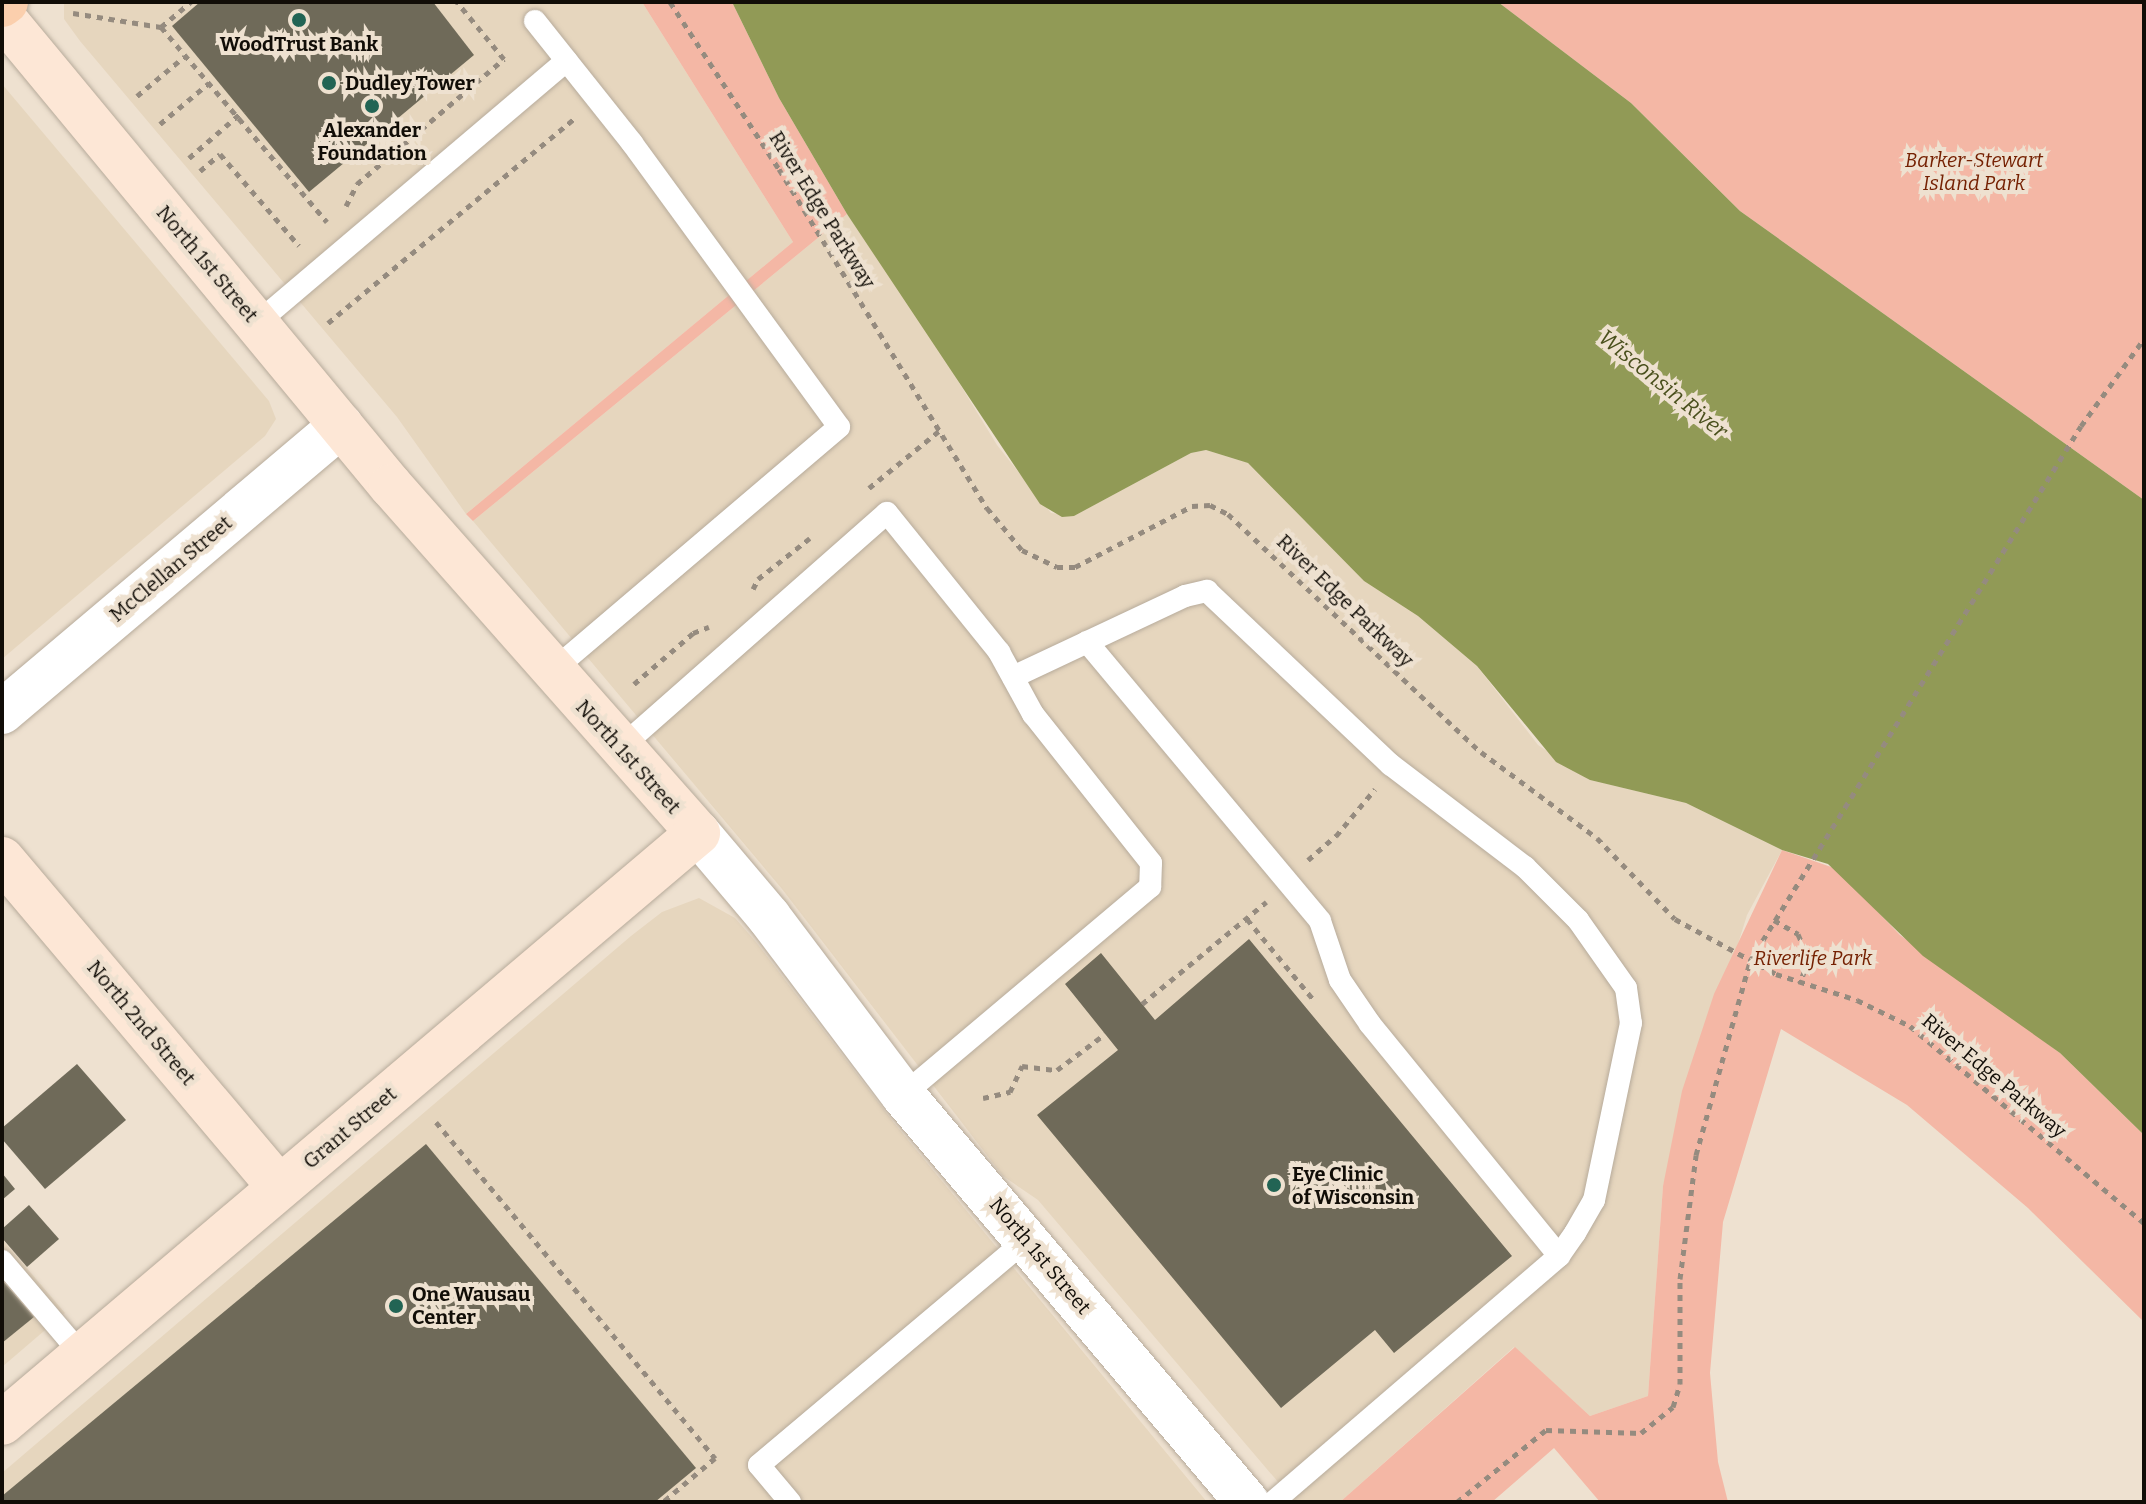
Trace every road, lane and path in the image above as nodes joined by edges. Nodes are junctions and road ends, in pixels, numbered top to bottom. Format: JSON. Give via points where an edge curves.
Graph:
{"nodes":[{"id":1,"x":190,"y":2,"type":"edge"},
{"id":2,"x":457,"y":2,"type":"edge"},
{"id":3,"x":670,"y":2,"type":"edge"},
{"id":4,"x":73,"y":13,"type":"dead end"},
{"id":5,"x":2,"y":16,"type":"edge"},
{"id":6,"x":535,"y":21,"type":"dead end"},
{"id":7,"x":161,"y":27,"type":"junction"},
{"id":8,"x":185,"y":56,"type":"junction"},
{"id":9,"x":566,"y":61,"type":"junction"},
{"id":10,"x":209,"y":83,"type":"junction"},
{"id":11,"x":137,"y":96,"type":"dead end"},
{"id":12,"x":243,"y":111,"type":"dead end"},
{"id":13,"x":578,"y":115,"type":"dead end"},
{"id":14,"x":237,"y":117,"type":"junction"},
{"id":15,"x":160,"y":124,"type":"dead end"},
{"id":16,"x":189,"y":158,"type":"dead end"},
{"id":17,"x":200,"y":171,"type":"dead end"},
{"id":18,"x":345,"y":207,"type":"dead end"},
{"id":19,"x":317,"y":231,"type":"dead end"},
{"id":20,"x":307,"y":239,"type":"dead end"},
{"id":21,"x":328,"y":323,"type":"dead end"},
{"id":22,"x":256,"y":324,"type":"junction"},
{"id":23,"x":2144,"y":339,"type":"edge"},
{"id":24,"x":341,"y":426,"type":"junction"},
{"id":25,"x":1087,"y":642,"type":"junction"},
{"id":26,"x":551,"y":672,"type":"junction"},
{"id":27,"x":1013,"y":677,"type":"junction"},
{"id":28,"x":2,"y":712,"type":"edge"},
{"id":29,"x":619,"y":749,"type":"junction"},
{"id":30,"x":1378,"y":784,"type":"dead end"},
{"id":31,"x":698,"y":833,"type":"junction"},
{"id":32,"x":2,"y":859,"type":"edge"},
{"id":33,"x":1304,"y":864,"type":"dead end"},
{"id":34,"x":1276,"y":893,"type":"dead end"},
{"id":35,"x":1247,"y":919,"type":"junction"},
{"id":36,"x":1774,"y":920,"type":"junction"},
{"id":37,"x":1750,"y":961,"type":"junction"},
{"id":38,"x":1800,"y":983,"type":"junction"},
{"id":39,"x":1142,"y":1004,"type":"dead end"},
{"id":40,"x":1318,"y":1005,"type":"dead end"},
{"id":41,"x":1105,"y":1034,"type":"dead end"},
{"id":42,"x":903,"y":1095,"type":"junction"},
{"id":43,"x":983,"y":1098,"type":"dead end"},
{"id":44,"x":436,"y":1122,"type":"dead end"},
{"id":45,"x":279,"y":1187,"type":"junction"},
{"id":46,"x":2144,"y":1223,"type":"edge"},
{"id":47,"x":1026,"y":1240,"type":"junction"},
{"id":48,"x":1559,"y":1256,"type":"junction"},
{"id":49,"x":2,"y":1261,"type":"edge"},
{"id":50,"x":82,"y":1355,"type":"junction"},
{"id":51,"x":2,"y":1423,"type":"edge"},
{"id":52,"x":663,"y":1502,"type":"edge"},
{"id":53,"x":790,"y":1502,"type":"edge"},
{"id":54,"x":1247,"y":1502,"type":"edge"},
{"id":55,"x":1273,"y":1502,"type":"edge"},
{"id":56,"x":1457,"y":1502,"type":"edge"}],
"edges":[{"from":1,"to":7,"type":"path"},
{"from":2,"to":18,"type":"path","via":[[504,59],[357,184]]},
{"from":3,"to":37,"type":"path","name":"River Edge Parkway","via":[[987,508],[1022,550],[1057,567],[1075,567],[1180,510],[1201,504],[1219,508],[1264,544],[1470,743],[1591,832],[1665,911]]},
{"from":4,"to":7,"type":"path"},
{"from":5,"to":22,"type":"street","name":"North 1st Street"},
{"from":6,"to":9,"type":"lane"},
{"from":7,"to":8,"type":"path"},
{"from":8,"to":10,"type":"path"},
{"from":8,"to":11,"type":"path"},
{"from":9,"to":22,"type":"lane"},
{"from":9,"to":26,"type":"lane","via":[[839,427]]},
{"from":10,"to":14,"type":"path"},
{"from":10,"to":15,"type":"path"},
{"from":12,"to":14,"type":"path"},
{"from":13,"to":21,"type":"path"},
{"from":14,"to":16,"type":"path"},
{"from":14,"to":19,"type":"path","via":[[329,221]]},
{"from":17,"to":20,"type":"path","via":[[220,154],[298,247]]},
{"from":22,"to":24,"type":"street","name":"North 1st Street"},
{"from":23,"to":36,"type":"path","via":[[2081,426]]},
{"from":24,"to":26,"type":"street","name":"North 1st Street"},
{"from":24,"to":28,"type":"street","name":"McClellan Street"},
{"from":25,"to":27,"type":"lane"},
{"from":25,"to":48,"type":"lane","via":[[1320,921],[1340,980],[1370,1024]]},
{"from":25,"to":48,"type":"lane","via":[[1207,591],[1391,765],[1496,843],[1578,920],[1626,988],[1631,1023],[1594,1200]]},
{"from":26,"to":29,"type":"street","name":"North 1st Street"},
{"from":27,"to":29,"type":"lane","via":[[999,652],[887,513]]},
{"from":27,"to":42,"type":"lane","via":[[1033,714],[1151,863],[1150,887]]},
{"from":29,"to":31,"type":"street","name":"North 1st Street"},
{"from":30,"to":33,"type":"path","via":[[1347,824]]},
{"from":31,"to":42,"type":"street","name":"North 1st Street","via":[[762,908]]},
{"from":31,"to":45,"type":"street","name":"Grant Street"},
{"from":32,"to":45,"type":"street","name":"North 2nd Street"},
{"from":34,"to":35,"type":"path"},
{"from":35,"to":39,"type":"path"},
{"from":35,"to":40,"type":"path"},
{"from":36,"to":37,"type":"path"},
{"from":36,"to":38,"type":"path","via":[[1798,934],[1809,959]]},
{"from":37,"to":38,"type":"path","name":"River Edge Parkway"},
{"from":37,"to":56,"type":"path","via":[[1696,1155],[1680,1279],[1680,1384],[1673,1407],[1641,1433],[1546,1430]]},
{"from":38,"to":46,"type":"path","name":"River Edge Parkway","via":[[1857,1000],[1910,1026]]},
{"from":41,"to":43,"type":"path","via":[[1057,1070],[1022,1066],[1010,1092]]},
{"from":42,"to":47,"type":"street","name":"North 1st Street"},
{"from":44,"to":52,"type":"path","via":[[715,1458]]},
{"from":45,"to":50,"type":"street","name":"Grant Street"},
{"from":47,"to":53,"type":"lane","via":[[759,1465]]},
{"from":47,"to":54,"type":"street","name":"North 1st Street"},
{"from":48,"to":55,"type":"lane"},
{"from":49,"to":50,"type":"lane"},
{"from":50,"to":51,"type":"street","name":"Grant Street"}]}
